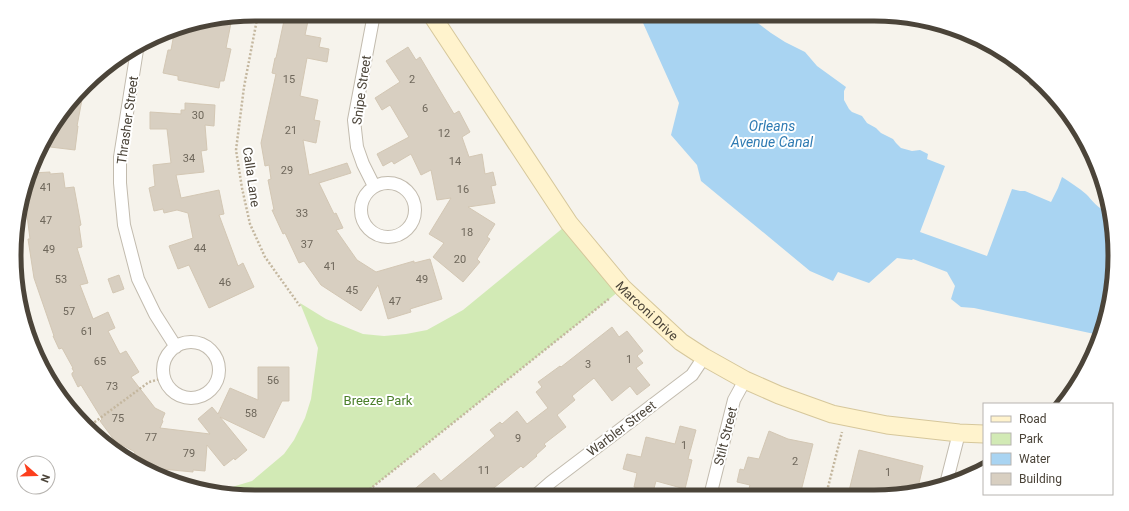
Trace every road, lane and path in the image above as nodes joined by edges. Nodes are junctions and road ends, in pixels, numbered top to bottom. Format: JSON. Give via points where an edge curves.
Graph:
{"nodes":[{"id":1,"x":257,"y":21,"type":"edge"},
{"id":2,"x":373,"y":21,"type":"edge"},
{"id":3,"x":436,"y":21,"type":"edge"},
{"id":4,"x":136,"y":53,"type":"edge"},
{"id":5,"x":374,"y":186,"type":"junction"},
{"id":6,"x":623,"y":288,"type":"junction"},
{"id":7,"x":300,"y":306,"type":"dead end"},
{"id":8,"x":176,"y":347,"type":"junction"},
{"id":9,"x":704,"y":357,"type":"junction"},
{"id":10,"x":164,"y":378,"type":"junction"},
{"id":11,"x":745,"y":380,"type":"junction"},
{"id":12,"x":845,"y":418,"type":"junction"},
{"id":13,"x":93,"y":424,"type":"edge"},
{"id":14,"x":959,"y":433,"type":"junction"},
{"id":15,"x":983,"y":434,"type":"edge"},
{"id":16,"x":947,"y":478,"type":"edge"},
{"id":17,"x":369,"y":490,"type":"edge"},
{"id":18,"x":541,"y":490,"type":"edge"},
{"id":19,"x":712,"y":490,"type":"edge"},
{"id":20,"x":827,"y":490,"type":"edge"}],
"edges":[{"from":1,"to":7,"type":"path","name":"Calla Lane","via":[[244,87],[236,150],[250,224],[265,256]]},
{"from":2,"to":5,"type":"street","name":"Snipe Street","via":[[354,120],[362,164]]},
{"from":3,"to":6,"type":"street","name":"Marconi Drive","via":[[569,223]]},
{"from":4,"to":8,"type":"street","name":"Thrasher Street","via":[[120,157],[124,225],[138,279],[155,314]]},
{"from":5,"to":5,"type":"street","via":[[363,199],[363,222],[368,229],[382,237],[399,236],[411,225],[416,209],[414,201],[405,188],[398,184],[385,183]]},
{"from":6,"to":9,"type":"street","name":"Marconi Drive","via":[[680,342]]},
{"from":6,"to":17,"type":"path"},
{"from":8,"to":10,"type":"street","via":[[165,361]]},
{"from":8,"to":10,"type":"street","via":[[196,342],[209,348],[219,366],[218,380],[204,395],[190,398],[171,390]]},
{"from":9,"to":11,"type":"street","name":"Marconi Drive"},
{"from":9,"to":18,"type":"street","name":"Warbler Street","via":[[692,375]]},
{"from":10,"to":13,"type":"path","via":[[150,382]]},
{"from":11,"to":12,"type":"street","name":"Marconi Drive","via":[[811,408]]},
{"from":11,"to":19,"type":"street","name":"Stilt Street","via":[[734,400]]},
{"from":12,"to":14,"type":"street","name":"Marconi Drive","via":[[887,426]]},
{"from":12,"to":20,"type":"path"},
{"from":14,"to":15,"type":"street","name":"Marconi Drive"},
{"from":14,"to":16,"type":"street"}]}
